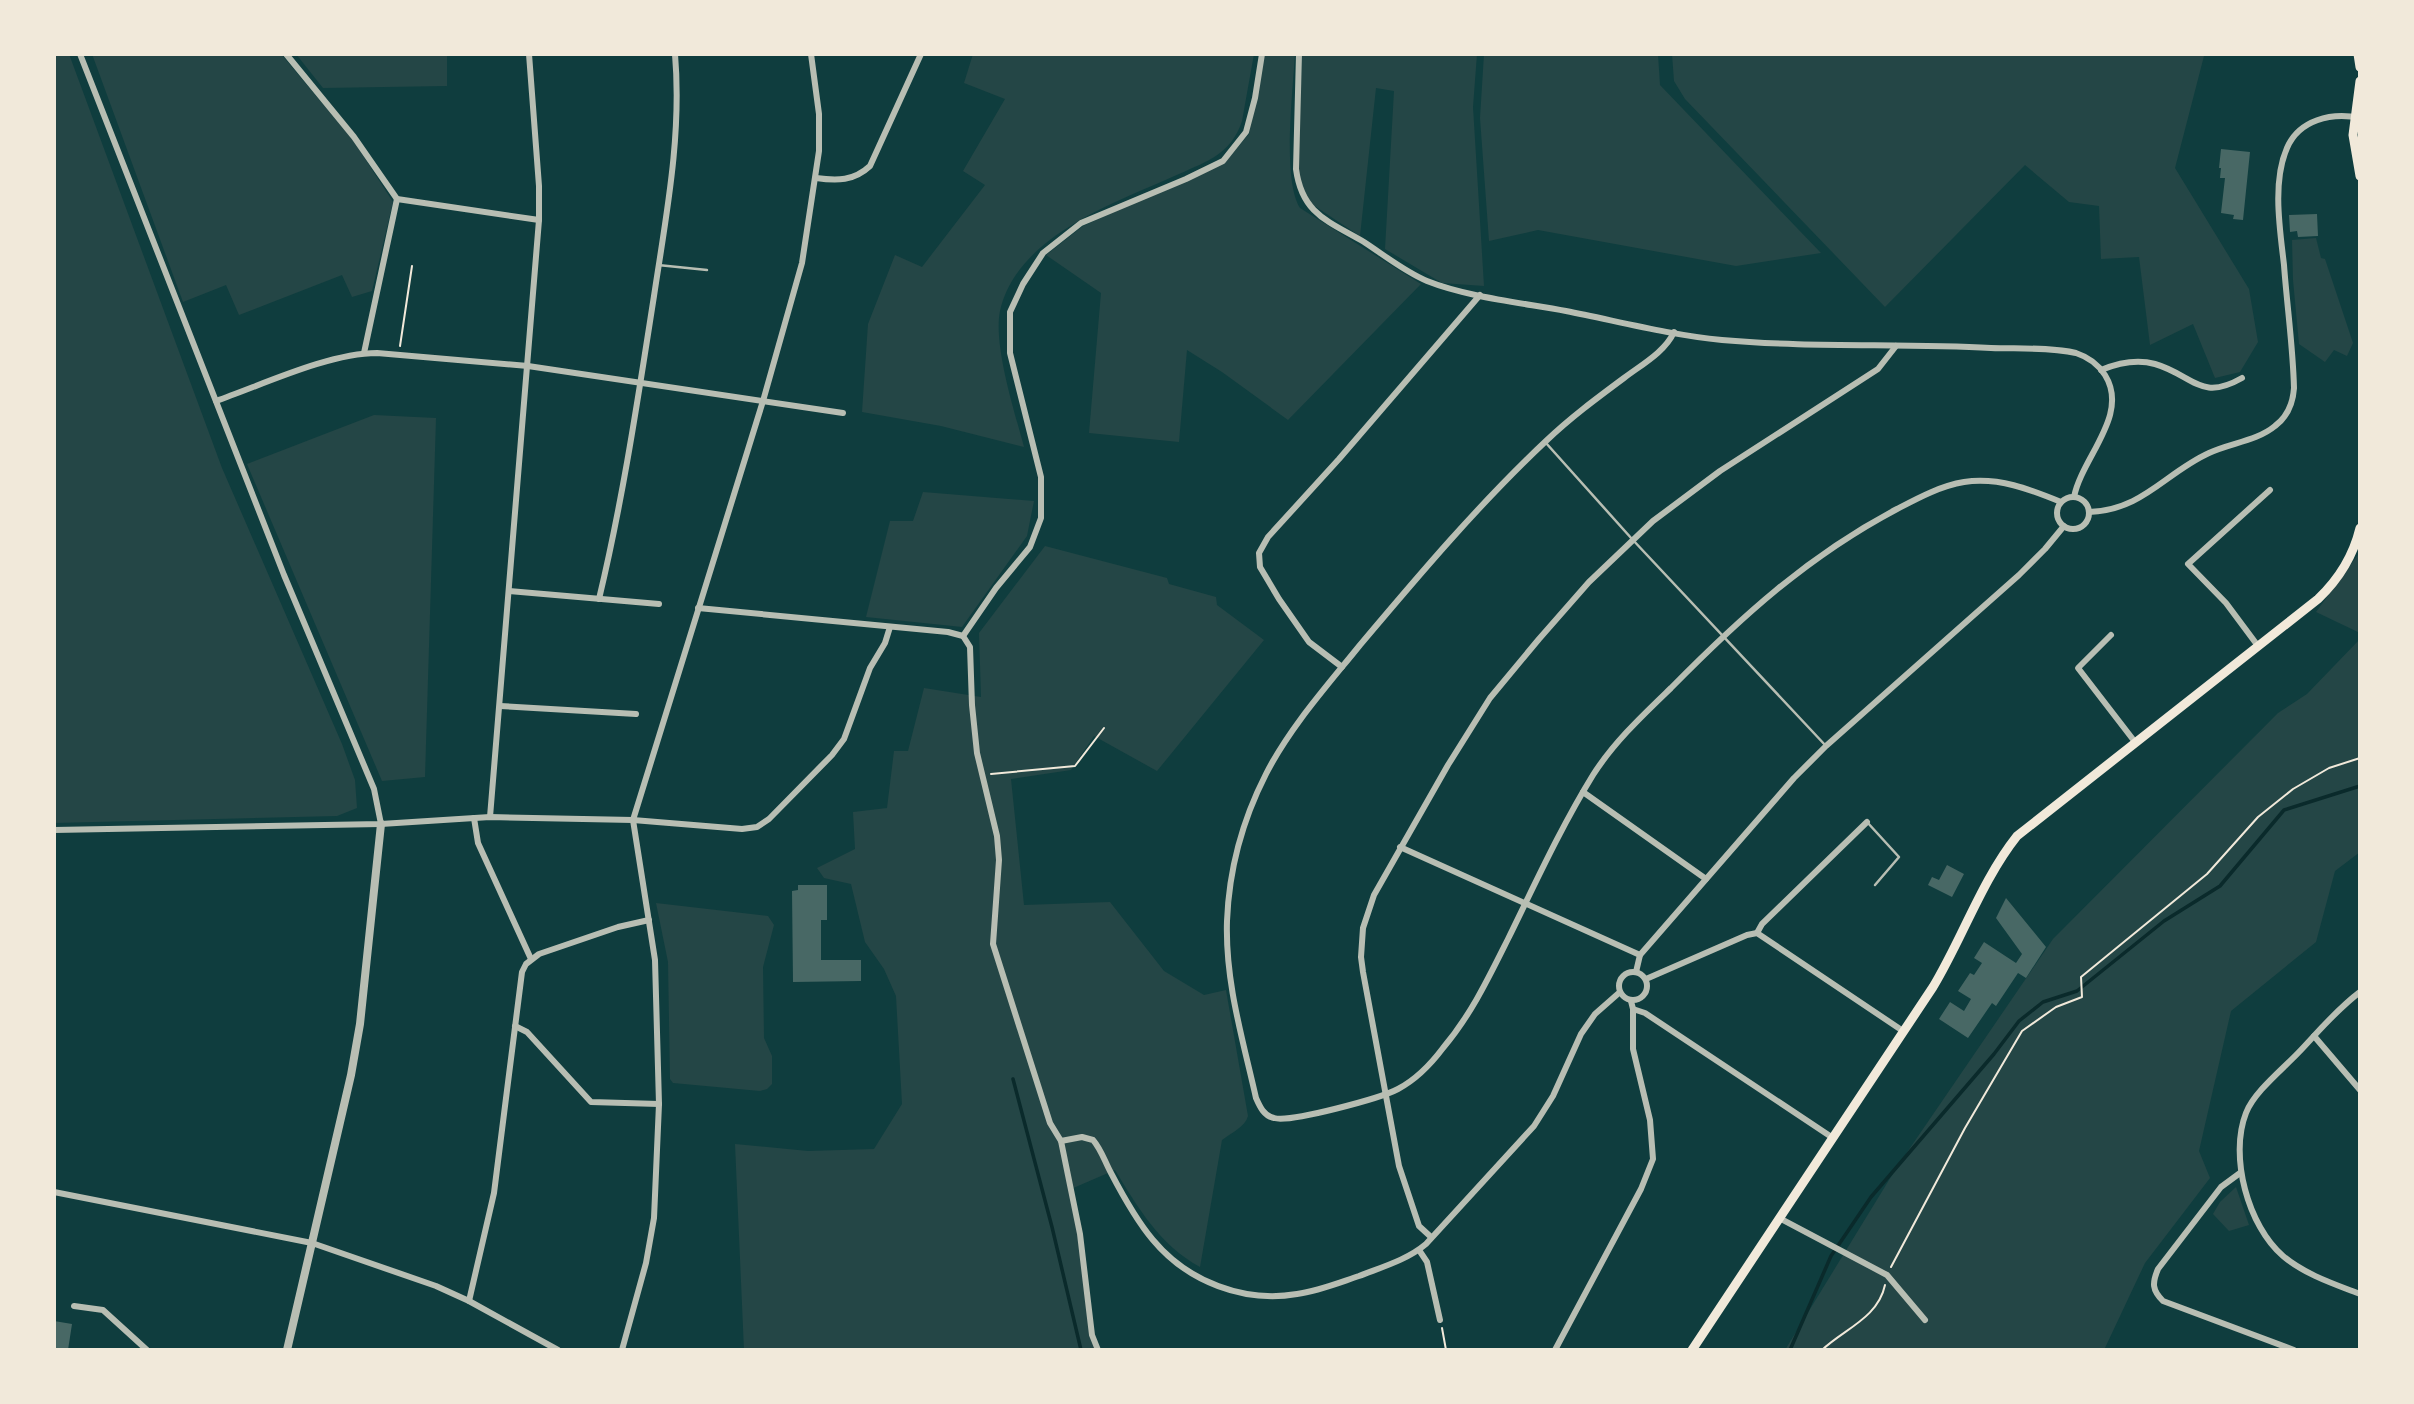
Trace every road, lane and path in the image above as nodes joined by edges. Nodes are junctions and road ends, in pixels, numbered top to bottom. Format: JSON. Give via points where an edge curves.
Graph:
{"nodes":[{"id":1,"x":80,"y":54,"type":"edge"},
{"id":2,"x":286,"y":54,"type":"edge"},
{"id":3,"x":529,"y":54,"type":"edge"},
{"id":4,"x":675,"y":54,"type":"edge"},
{"id":5,"x":811,"y":54,"type":"edge"},
{"id":6,"x":921,"y":54,"type":"edge"},
{"id":7,"x":1262,"y":54,"type":"edge"},
{"id":8,"x":1299,"y":54,"type":"edge"},
{"id":9,"x":2358,"y":54,"type":"edge"},
{"id":10,"x":2360,"y":67,"type":"edge"},
{"id":11,"x":2360,"y":81,"type":"edge"},
{"id":12,"x":2358,"y":117,"type":"edge"},
{"id":13,"x":2360,"y":176,"type":"edge"},
{"id":14,"x":816,"y":177,"type":"junction"},
{"id":15,"x":397,"y":199,"type":"junction"},
{"id":16,"x":539,"y":220,"type":"junction"},
{"id":17,"x":658,"y":265,"type":"junction"},
{"id":18,"x":412,"y":266,"type":"dead end"},
{"id":19,"x":707,"y":270,"type":"dead end"},
{"id":20,"x":1480,"y":295,"type":"junction"},
{"id":21,"x":1674,"y":332,"type":"junction"},
{"id":22,"x":1896,"y":346,"type":"junction"},
{"id":23,"x":364,"y":353,"type":"junction"},
{"id":24,"x":399,"y":354,"type":"junction"},
{"id":25,"x":528,"y":366,"type":"junction"},
{"id":26,"x":2101,"y":370,"type":"junction"},
{"id":27,"x":2242,"y":378,"type":"dead end"},
{"id":28,"x":640,"y":384,"type":"junction"},
{"id":29,"x":216,"y":401,"type":"junction"},
{"id":30,"x":763,"y":401,"type":"junction"},
{"id":31,"x":843,"y":413,"type":"dead end"},
{"id":32,"x":1545,"y":442,"type":"junction"},
{"id":33,"x":2270,"y":490,"type":"dead end"},
{"id":34,"x":2074,"y":497,"type":"junction"},
{"id":35,"x":2061,"y":502,"type":"junction"},
{"id":36,"x":2089,"y":512,"type":"junction"},
{"id":37,"x":2064,"y":526,"type":"junction"},
{"id":38,"x":2360,"y":528,"type":"edge"},
{"id":39,"x":1632,"y":539,"type":"junction"},
{"id":40,"x":2358,"y":541,"type":"edge"},
{"id":41,"x":509,"y":591,"type":"junction"},
{"id":42,"x":599,"y":599,"type":"junction"},
{"id":43,"x":659,"y":604,"type":"dead end"},
{"id":44,"x":698,"y":608,"type":"junction"},
{"id":45,"x":890,"y":627,"type":"junction"},
{"id":46,"x":1723,"y":634,"type":"junction"},
{"id":47,"x":2111,"y":635,"type":"dead end"},
{"id":48,"x":963,"y":636,"type":"junction"},
{"id":49,"x":2258,"y":646,"type":"junction"},
{"id":50,"x":1342,"y":667,"type":"junction"},
{"id":51,"x":499,"y":705,"type":"junction"},
{"id":52,"x":636,"y":714,"type":"dead end"},
{"id":53,"x":1104,"y":729,"type":"dead end"},
{"id":54,"x":2135,"y":742,"type":"junction"},
{"id":55,"x":1826,"y":747,"type":"junction"},
{"id":56,"x":2360,"y":758,"type":"edge"},
{"id":57,"x":982,"y":775,"type":"junction"},
{"id":58,"x":1583,"y":792,"type":"junction"},
{"id":59,"x":490,"y":817,"type":"junction"},
{"id":60,"x":474,"y":818,"type":"junction"},
{"id":61,"x":633,"y":820,"type":"junction"},
{"id":62,"x":1867,"y":822,"type":"joint"},
{"id":63,"x":381,"y":824,"type":"junction"},
{"id":64,"x":54,"y":830,"type":"edge"},
{"id":65,"x":1400,"y":847,"type":"junction"},
{"id":66,"x":1706,"y":878,"type":"junction"},
{"id":67,"x":1875,"y":885,"type":"dead end"},
{"id":68,"x":1525,"y":905,"type":"junction"},
{"id":69,"x":649,"y":920,"type":"junction"},
{"id":70,"x":1757,"y":933,"type":"junction"},
{"id":71,"x":1640,"y":955,"type":"junction"},
{"id":72,"x":531,"y":959,"type":"junction"},
{"id":73,"x":1636,"y":972,"type":"junction"},
{"id":74,"x":1646,"y":979,"type":"junction"},
{"id":75,"x":1620,"y":992,"type":"junction"},
{"id":76,"x":2360,"y":992,"type":"edge"},
{"id":77,"x":1631,"y":1001,"type":"junction"},
{"id":78,"x":1633,"y":1009,"type":"junction"},
{"id":79,"x":515,"y":1026,"type":"junction"},
{"id":80,"x":1903,"y":1031,"type":"junction"},
{"id":81,"x":2314,"y":1036,"type":"junction"},
{"id":82,"x":2360,"y":1090,"type":"edge"},
{"id":83,"x":1386,"y":1095,"type":"junction"},
{"id":84,"x":659,"y":1104,"type":"junction"},
{"id":85,"x":1833,"y":1138,"type":"junction"},
{"id":86,"x":1061,"y":1141,"type":"junction"},
{"id":87,"x":2240,"y":1173,"type":"junction"},
{"id":88,"x":54,"y":1192,"type":"edge"},
{"id":89,"x":1779,"y":1218,"type":"junction"},
{"id":90,"x":1432,"y":1237,"type":"junction"},
{"id":91,"x":312,"y":1243,"type":"junction"},
{"id":92,"x":1419,"y":1250,"type":"junction"},
{"id":93,"x":1887,"y":1275,"type":"junction"},
{"id":94,"x":2360,"y":1294,"type":"edge"},
{"id":95,"x":470,"y":1301,"type":"junction"},
{"id":96,"x":74,"y":1306,"type":"dead end"},
{"id":97,"x":1440,"y":1320,"type":"joint"},
{"id":98,"x":1925,"y":1320,"type":"dead end"},
{"id":99,"x":147,"y":1350,"type":"edge"},
{"id":100,"x":287,"y":1350,"type":"edge"},
{"id":101,"x":558,"y":1350,"type":"edge"},
{"id":102,"x":622,"y":1350,"type":"edge"},
{"id":103,"x":1098,"y":1350,"type":"edge"},
{"id":104,"x":1446,"y":1350,"type":"edge"},
{"id":105,"x":1555,"y":1350,"type":"edge"},
{"id":106,"x":1692,"y":1350,"type":"edge"},
{"id":107,"x":1822,"y":1350,"type":"edge"},
{"id":108,"x":2294,"y":1350,"type":"edge"}],
"edges":[{"from":1,"to":29,"type":"street"},
{"from":2,"to":15,"type":"street","via":[[354,136]]},
{"from":3,"to":16,"type":"street"},
{"from":4,"to":17,"type":"street","via":[[677,130]]},
{"from":5,"to":14,"type":"street","via":[[819,114]]},
{"from":6,"to":14,"type":"street","via":[[870,166],[847,179]]},
{"from":7,"to":48,"type":"street","via":[[1246,132],[1223,161],[1081,223],[1043,253],[1023,284],[1010,312],[1010,353],[1041,477],[1041,518],[1030,547]]},
{"from":8,"to":20,"type":"street","via":[[1296,169],[1305,202],[1425,280]]},
{"from":9,"to":10,"type":"main road"},
{"from":11,"to":12,"type":"main road"},
{"from":12,"to":13,"type":"main road","via":[[2353,140]]},
{"from":12,"to":36,"type":"street","via":[[2323,118],[2308,124],[2291,141],[2285,155],[2278,212],[2294,388],[2285,416],[2266,432],[2201,457],[2145,496],[2109,510]]},
{"from":14,"to":30,"type":"street","via":[[802,262]]},
{"from":15,"to":16,"type":"street"},
{"from":15,"to":23,"type":"street"},
{"from":16,"to":25,"type":"street"},
{"from":17,"to":19,"type":"lane"},
{"from":17,"to":28,"type":"street"},
{"from":18,"to":24,"type":"path"},
{"from":20,"to":21,"type":"street"},
{"from":20,"to":50,"type":"street","via":[[1268,537],[1259,553],[1260,567],[1308,642]]},
{"from":21,"to":22,"type":"street","via":[[1722,340]]},
{"from":21,"to":32,"type":"street","via":[[1664,348]]},
{"from":22,"to":26,"type":"street","via":[[2066,352],[2082,355]]},
{"from":22,"to":39,"type":"street","via":[[1878,369],[1697,487]]},
{"from":23,"to":24,"type":"street"},
{"from":23,"to":29,"type":"street","via":[[333,359]]},
{"from":24,"to":25,"type":"street"},
{"from":25,"to":28,"type":"street"},
{"from":25,"to":41,"type":"street"},
{"from":26,"to":27,"type":"street","via":[[2145,362],[2214,389]]},
{"from":26,"to":34,"type":"street","via":[[2112,391],[2111,416],[2079,477]]},
{"from":28,"to":30,"type":"street"},
{"from":28,"to":42,"type":"street"},
{"from":29,"to":63,"type":"street","via":[[371,779]]},
{"from":30,"to":31,"type":"street"},
{"from":30,"to":44,"type":"street"},
{"from":32,"to":39,"type":"lane"},
{"from":32,"to":50,"type":"street","via":[[1470,518]]},
{"from":33,"to":49,"type":"street","via":[[2188,564],[2226,603]]},
{"from":34,"to":35,"type":"street"},
{"from":34,"to":36,"type":"street","via":[[2084,502]]},
{"from":35,"to":37,"type":"street","via":[[2057,517]]},
{"from":35,"to":46,"type":"street","via":[[2004,482],[1944,487],[1823,553]]},
{"from":36,"to":37,"type":"street","via":[[2080,526]]},
{"from":37,"to":55,"type":"street","via":[[2033,563]]},
{"from":38,"to":40,"type":"main road"},
{"from":39,"to":46,"type":"lane"},
{"from":39,"to":65,"type":"street","via":[[1568,604],[1490,698]]},
{"from":40,"to":49,"type":"main road","via":[[2331,586]]},
{"from":41,"to":42,"type":"street"},
{"from":41,"to":51,"type":"street"},
{"from":42,"to":43,"type":"street"},
{"from":44,"to":45,"type":"street"},
{"from":44,"to":61,"type":"street"},
{"from":45,"to":48,"type":"street"},
{"from":45,"to":61,"type":"street","via":[[844,739],[769,819],[743,829]]},
{"from":46,"to":55,"type":"lane"},
{"from":46,"to":58,"type":"street","via":[[1619,740]]},
{"from":47,"to":54,"type":"street","via":[[2078,668]]},
{"from":48,"to":57,"type":"street","via":[[970,647]]},
{"from":49,"to":54,"type":"main road"},
{"from":50,"to":83,"type":"street","via":[[1289,735],[1246,822],[1232,875],[1227,921],[1229,970],[1256,1098],[1264,1114],[1282,1119]]},
{"from":51,"to":52,"type":"street"},
{"from":51,"to":59,"type":"street"},
{"from":53,"to":57,"type":"path","via":[[1075,766]]},
{"from":54,"to":80,"type":"main road","via":[[2017,836],[1949,961]]},
{"from":55,"to":66,"type":"street"},
{"from":56,"to":93,"type":"path","via":[[2329,768],[2258,817],[2207,874],[2081,977],[2082,997],[2056,1007],[2021,1031]]},
{"from":57,"to":86,"type":"street","via":[[999,860],[993,944],[1051,1123]]},
{"from":58,"to":66,"type":"street"},
{"from":58,"to":68,"type":"street"},
{"from":59,"to":60,"type":"street"},
{"from":59,"to":61,"type":"street"},
{"from":60,"to":63,"type":"street"},
{"from":60,"to":72,"type":"street","via":[[478,843]]},
{"from":61,"to":69,"type":"street"},
{"from":62,"to":67,"type":"lane","via":[[1899,858]]},
{"from":62,"to":70,"type":"street"},
{"from":63,"to":64,"type":"street"},
{"from":63,"to":91,"type":"street","via":[[360,1024]]},
{"from":65,"to":68,"type":"street"},
{"from":65,"to":83,"type":"street","via":[[1369,905],[1361,943]]},
{"from":66,"to":71,"type":"street"},
{"from":68,"to":71,"type":"street"},
{"from":68,"to":83,"type":"street","via":[[1477,1002],[1442,1051],[1409,1082]]},
{"from":69,"to":72,"type":"street","via":[[618,926]]},
{"from":69,"to":84,"type":"street","via":[[655,960]]},
{"from":70,"to":74,"type":"street"},
{"from":70,"to":80,"type":"street"},
{"from":71,"to":73,"type":"street"},
{"from":72,"to":79,"type":"street","via":[[522,972]]},
{"from":73,"to":74,"type":"street"},
{"from":73,"to":75,"type":"street","via":[[1623,976]]},
{"from":74,"to":77,"type":"street","via":[[1647,990]]},
{"from":75,"to":77,"type":"street"},
{"from":75,"to":90,"type":"street","via":[[1581,1034],[1534,1126]]},
{"from":76,"to":81,"type":"street"},
{"from":77,"to":78,"type":"street"},
{"from":78,"to":85,"type":"street"},
{"from":78,"to":105,"type":"street","via":[[1631,1039],[1650,1120],[1653,1159],[1642,1189]]},
{"from":79,"to":84,"type":"street","via":[[527,1032],[591,1102]]},
{"from":79,"to":95,"type":"street","via":[[494,1193]]},
{"from":80,"to":85,"type":"main road"},
{"from":81,"to":82,"type":"street"},
{"from":81,"to":87,"type":"street","via":[[2246,1113]]},
{"from":83,"to":90,"type":"street","via":[[1404,1184],[1419,1226]]},
{"from":84,"to":102,"type":"street","via":[[654,1218]]},
{"from":85,"to":89,"type":"main road"},
{"from":86,"to":92,"type":"street","via":[[1093,1140],[1143,1227],[1163,1252],[1195,1275],[1233,1291],[1265,1296],[1306,1292]]},
{"from":86,"to":103,"type":"street"},
{"from":87,"to":94,"type":"street","via":[[2255,1215],[2283,1256]]},
{"from":87,"to":108,"type":"street","via":[[2221,1187],[2158,1269],[2155,1294],[2163,1301]]},
{"from":88,"to":91,"type":"street"},
{"from":89,"to":93,"type":"street"},
{"from":89,"to":106,"type":"main road"},
{"from":90,"to":92,"type":"street"},
{"from":91,"to":95,"type":"street"},
{"from":91,"to":100,"type":"street"},
{"from":92,"to":97,"type":"street","via":[[1427,1262]]},
{"from":93,"to":98,"type":"street"},
{"from":93,"to":107,"type":"path","via":[[1882,1300]]},
{"from":95,"to":101,"type":"street"},
{"from":96,"to":99,"type":"street","via":[[103,1310]]},
{"from":97,"to":104,"type":"path"}]}
